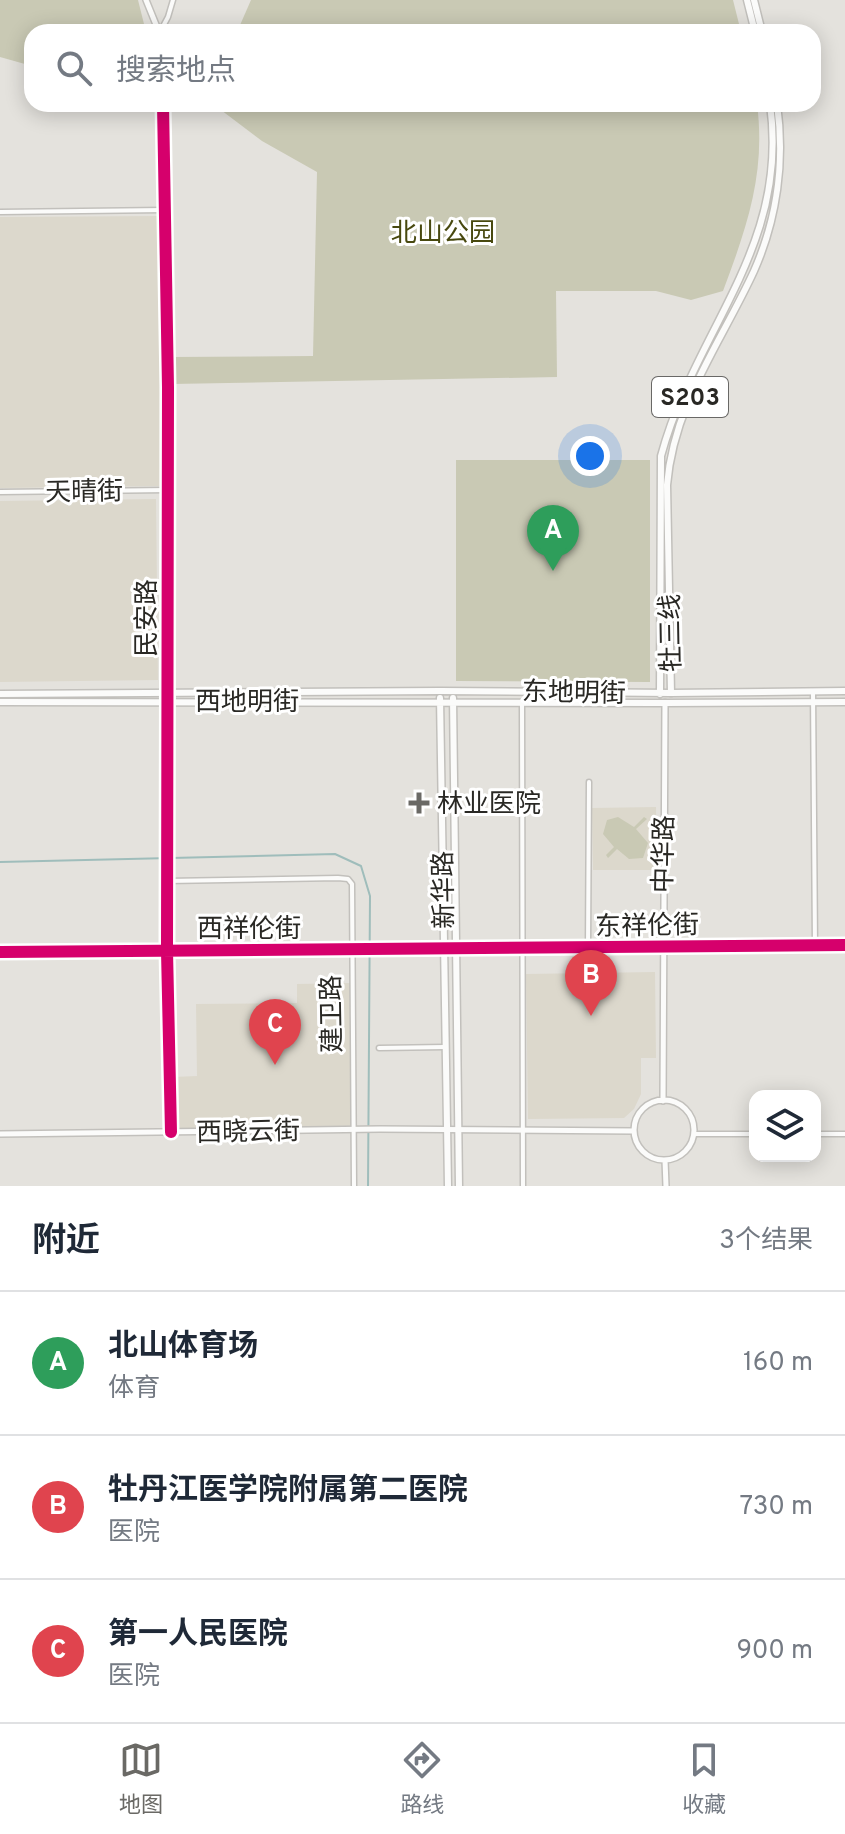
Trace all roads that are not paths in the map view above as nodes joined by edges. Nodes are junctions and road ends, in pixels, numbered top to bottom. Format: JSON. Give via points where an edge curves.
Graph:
{"nodes":[{"id":1,"x":146,"y":0,"type":"edge"},
{"id":2,"x":173,"y":0,"type":"edge"},
{"id":3,"x":747,"y":0,"type":"edge"},
{"id":4,"x":754,"y":0,"type":"edge"},
{"id":5,"x":156,"y":24,"type":"edge"},
{"id":6,"x":164,"y":24,"type":"edge"},
{"id":7,"x":753,"y":24,"type":"edge"},
{"id":8,"x":760,"y":24,"type":"edge"},
{"id":9,"x":163,"y":112,"type":"edge"},
{"id":10,"x":771,"y":112,"type":"edge"},
{"id":11,"x":778,"y":112,"type":"edge"},
{"id":12,"x":164,"y":210,"type":"junction"},
{"id":13,"x":0,"y":212,"type":"edge"},
{"id":14,"x":168,"y":490,"type":"junction"},
{"id":15,"x":0,"y":492,"type":"edge"},
{"id":16,"x":446,"y":691,"type":"junction"},
{"id":17,"x":845,"y":691,"type":"edge"},
{"id":18,"x":813,"y":692,"type":"junction"},
{"id":19,"x":659,"y":693,"type":"junction"},
{"id":20,"x":671,"y":693,"type":"junction"},
{"id":21,"x":0,"y":694,"type":"edge"},
{"id":22,"x":168,"y":697,"type":"junction"},
{"id":23,"x":0,"y":702,"type":"edge"},
{"id":24,"x":446,"y":702,"type":"junction"},
{"id":25,"x":522,"y":702,"type":"junction"},
{"id":26,"x":814,"y":702,"type":"junction"},
{"id":27,"x":845,"y":702,"type":"edge"},
{"id":28,"x":665,"y":703,"type":"junction"},
{"id":29,"x":589,"y":782,"type":"dead end"},
{"id":30,"x":167,"y":881,"type":"junction"},
{"id":31,"x":815,"y":945,"type":"junction"},
{"id":32,"x":845,"y":945,"type":"edge"},
{"id":33,"x":662,"y":946,"type":"junction"},
{"id":34,"x":588,"y":947,"type":"junction"},
{"id":35,"x":522,"y":948,"type":"junction"},
{"id":36,"x":450,"y":949,"type":"junction"},
{"id":37,"x":352,"y":950,"type":"junction"},
{"id":38,"x":167,"y":951,"type":"junction"},
{"id":39,"x":0,"y":952,"type":"edge"},
{"id":40,"x":446,"y":1047,"type":"junction"},
{"id":41,"x":379,"y":1048,"type":"dead end"},
{"id":42,"x":663,"y":1101,"type":"junction"},
{"id":43,"x":354,"y":1129,"type":"junction"},
{"id":44,"x":458,"y":1130,"type":"junction"},
{"id":45,"x":447,"y":1131,"type":"junction"},
{"id":46,"x":522,"y":1131,"type":"junction"},
{"id":47,"x":634,"y":1131,"type":"junction"},
{"id":48,"x":171,"y":1132,"type":"junction"},
{"id":49,"x":0,"y":1134,"type":"edge"},
{"id":50,"x":694,"y":1134,"type":"junction"},
{"id":51,"x":749,"y":1134,"type":"edge"},
{"id":52,"x":821,"y":1134,"type":"edge"},
{"id":53,"x":845,"y":1134,"type":"edge"},
{"id":54,"x":665,"y":1160,"type":"junction"},
{"id":55,"x":354,"y":1186,"type":"edge"},
{"id":56,"x":448,"y":1186,"type":"edge"},
{"id":57,"x":459,"y":1186,"type":"edge"},
{"id":58,"x":523,"y":1186,"type":"edge"},
{"id":59,"x":666,"y":1186,"type":"edge"}],
"edges":[{"from":1,"to":5,"type":"street"},
{"from":2,"to":6,"type":"street"},
{"from":3,"to":7,"type":"main road"},
{"from":4,"to":8,"type":"main road"},
{"from":9,"to":12,"type":"street","name":"民安路"},
{"from":10,"to":19,"type":"main road","name":"牡三线","number":"S203","via":[[771,176],[757,239],[687,385],[661,456]]},
{"from":11,"to":20,"type":"main road","name":"牡三线","number":"S203","via":[[779,177],[765,242],[686,404],[669,459]]},
{"from":12,"to":13,"type":"street"},
{"from":12,"to":14,"type":"street","name":"民安路"},
{"from":14,"to":15,"type":"street","name":"天晴街"},
{"from":14,"to":22,"type":"street","name":"民安路"},
{"from":16,"to":19,"type":"main road","name":"东地明街"},
{"from":16,"to":22,"type":"main road","name":"西地明街"},
{"from":16,"to":24,"type":"main road","name":"新华路"},
{"from":16,"to":24,"type":"main road"},
{"from":17,"to":18,"type":"main road","name":"东地明街"},
{"from":18,"to":20,"type":"main road","name":"东地明街"},
{"from":18,"to":26,"type":"street"},
{"from":19,"to":20,"type":"main road","name":"东地明街"},
{"from":19,"to":28,"type":"main road","name":"牡三线"},
{"from":20,"to":28,"type":"main road","name":"牡三线"},
{"from":21,"to":22,"type":"main road","name":"西地明街"},
{"from":22,"to":23,"type":"main road","name":"西地明街"},
{"from":22,"to":24,"type":"main road","name":"西地明街"},
{"from":22,"to":30,"type":"street","name":"民安路"},
{"from":24,"to":25,"type":"main road","name":"东地明街"},
{"from":24,"to":36,"type":"main road","name":"新华路"},
{"from":24,"to":36,"type":"main road"},
{"from":25,"to":28,"type":"main road","name":"东地明街"},
{"from":25,"to":35,"type":"street"},
{"from":26,"to":27,"type":"main road","name":"东地明街"},
{"from":26,"to":28,"type":"main road","name":"东地明街"},
{"from":26,"to":31,"type":"street"},
{"from":28,"to":33,"type":"street","name":"中华路"},
{"from":29,"to":34,"type":"street"},
{"from":30,"to":37,"type":"street","name":"建卫路","via":[[348,879]]},
{"from":30,"to":38,"type":"street","name":"民安路"},
{"from":31,"to":32,"type":"street","name":"东祥伦街"},
{"from":31,"to":33,"type":"street","name":"东祥伦街"},
{"from":33,"to":34,"type":"street","name":"东祥伦街"},
{"from":33,"to":42,"type":"street","name":"中华路"},
{"from":34,"to":35,"type":"street","name":"东祥伦街"},
{"from":35,"to":36,"type":"street","name":"东祥伦街"},
{"from":35,"to":46,"type":"street"},
{"from":36,"to":37,"type":"street","name":"西祥伦街"},
{"from":36,"to":40,"type":"main road","name":"新华路"},
{"from":36,"to":44,"type":"main road"},
{"from":37,"to":38,"type":"street","name":"西祥伦街"},
{"from":37,"to":43,"type":"street","name":"建卫路"},
{"from":38,"to":39,"type":"street","name":"西祥伦街"},
{"from":38,"to":48,"type":"street","name":"民安路"},
{"from":40,"to":41,"type":"street"},
{"from":40,"to":45,"type":"main road","name":"新华路"},
{"from":42,"to":47,"type":"street","via":[[646,1107]]},
{"from":42,"to":50,"type":"street","via":[[689,1113]]},
{"from":43,"to":45,"type":"street","name":"西晓云街"},
{"from":43,"to":48,"type":"street","name":"西晓云街"},
{"from":43,"to":55,"type":"street","name":"建卫路"},
{"from":44,"to":45,"type":"street","name":"西晓云街"},
{"from":44,"to":46,"type":"street","name":"西晓云街"},
{"from":44,"to":57,"type":"main road"},
{"from":45,"to":56,"type":"main road","name":"新华路"},
{"from":46,"to":47,"type":"street","name":"西晓云街"},
{"from":46,"to":58,"type":"street"},
{"from":47,"to":54,"type":"street","via":[[648,1155]]},
{"from":48,"to":49,"type":"street","name":"西晓云街"},
{"from":50,"to":51,"type":"street"},
{"from":50,"to":54,"type":"street","via":[[682,1155]]},
{"from":52,"to":53,"type":"street"},
{"from":54,"to":59,"type":"street"}]}
